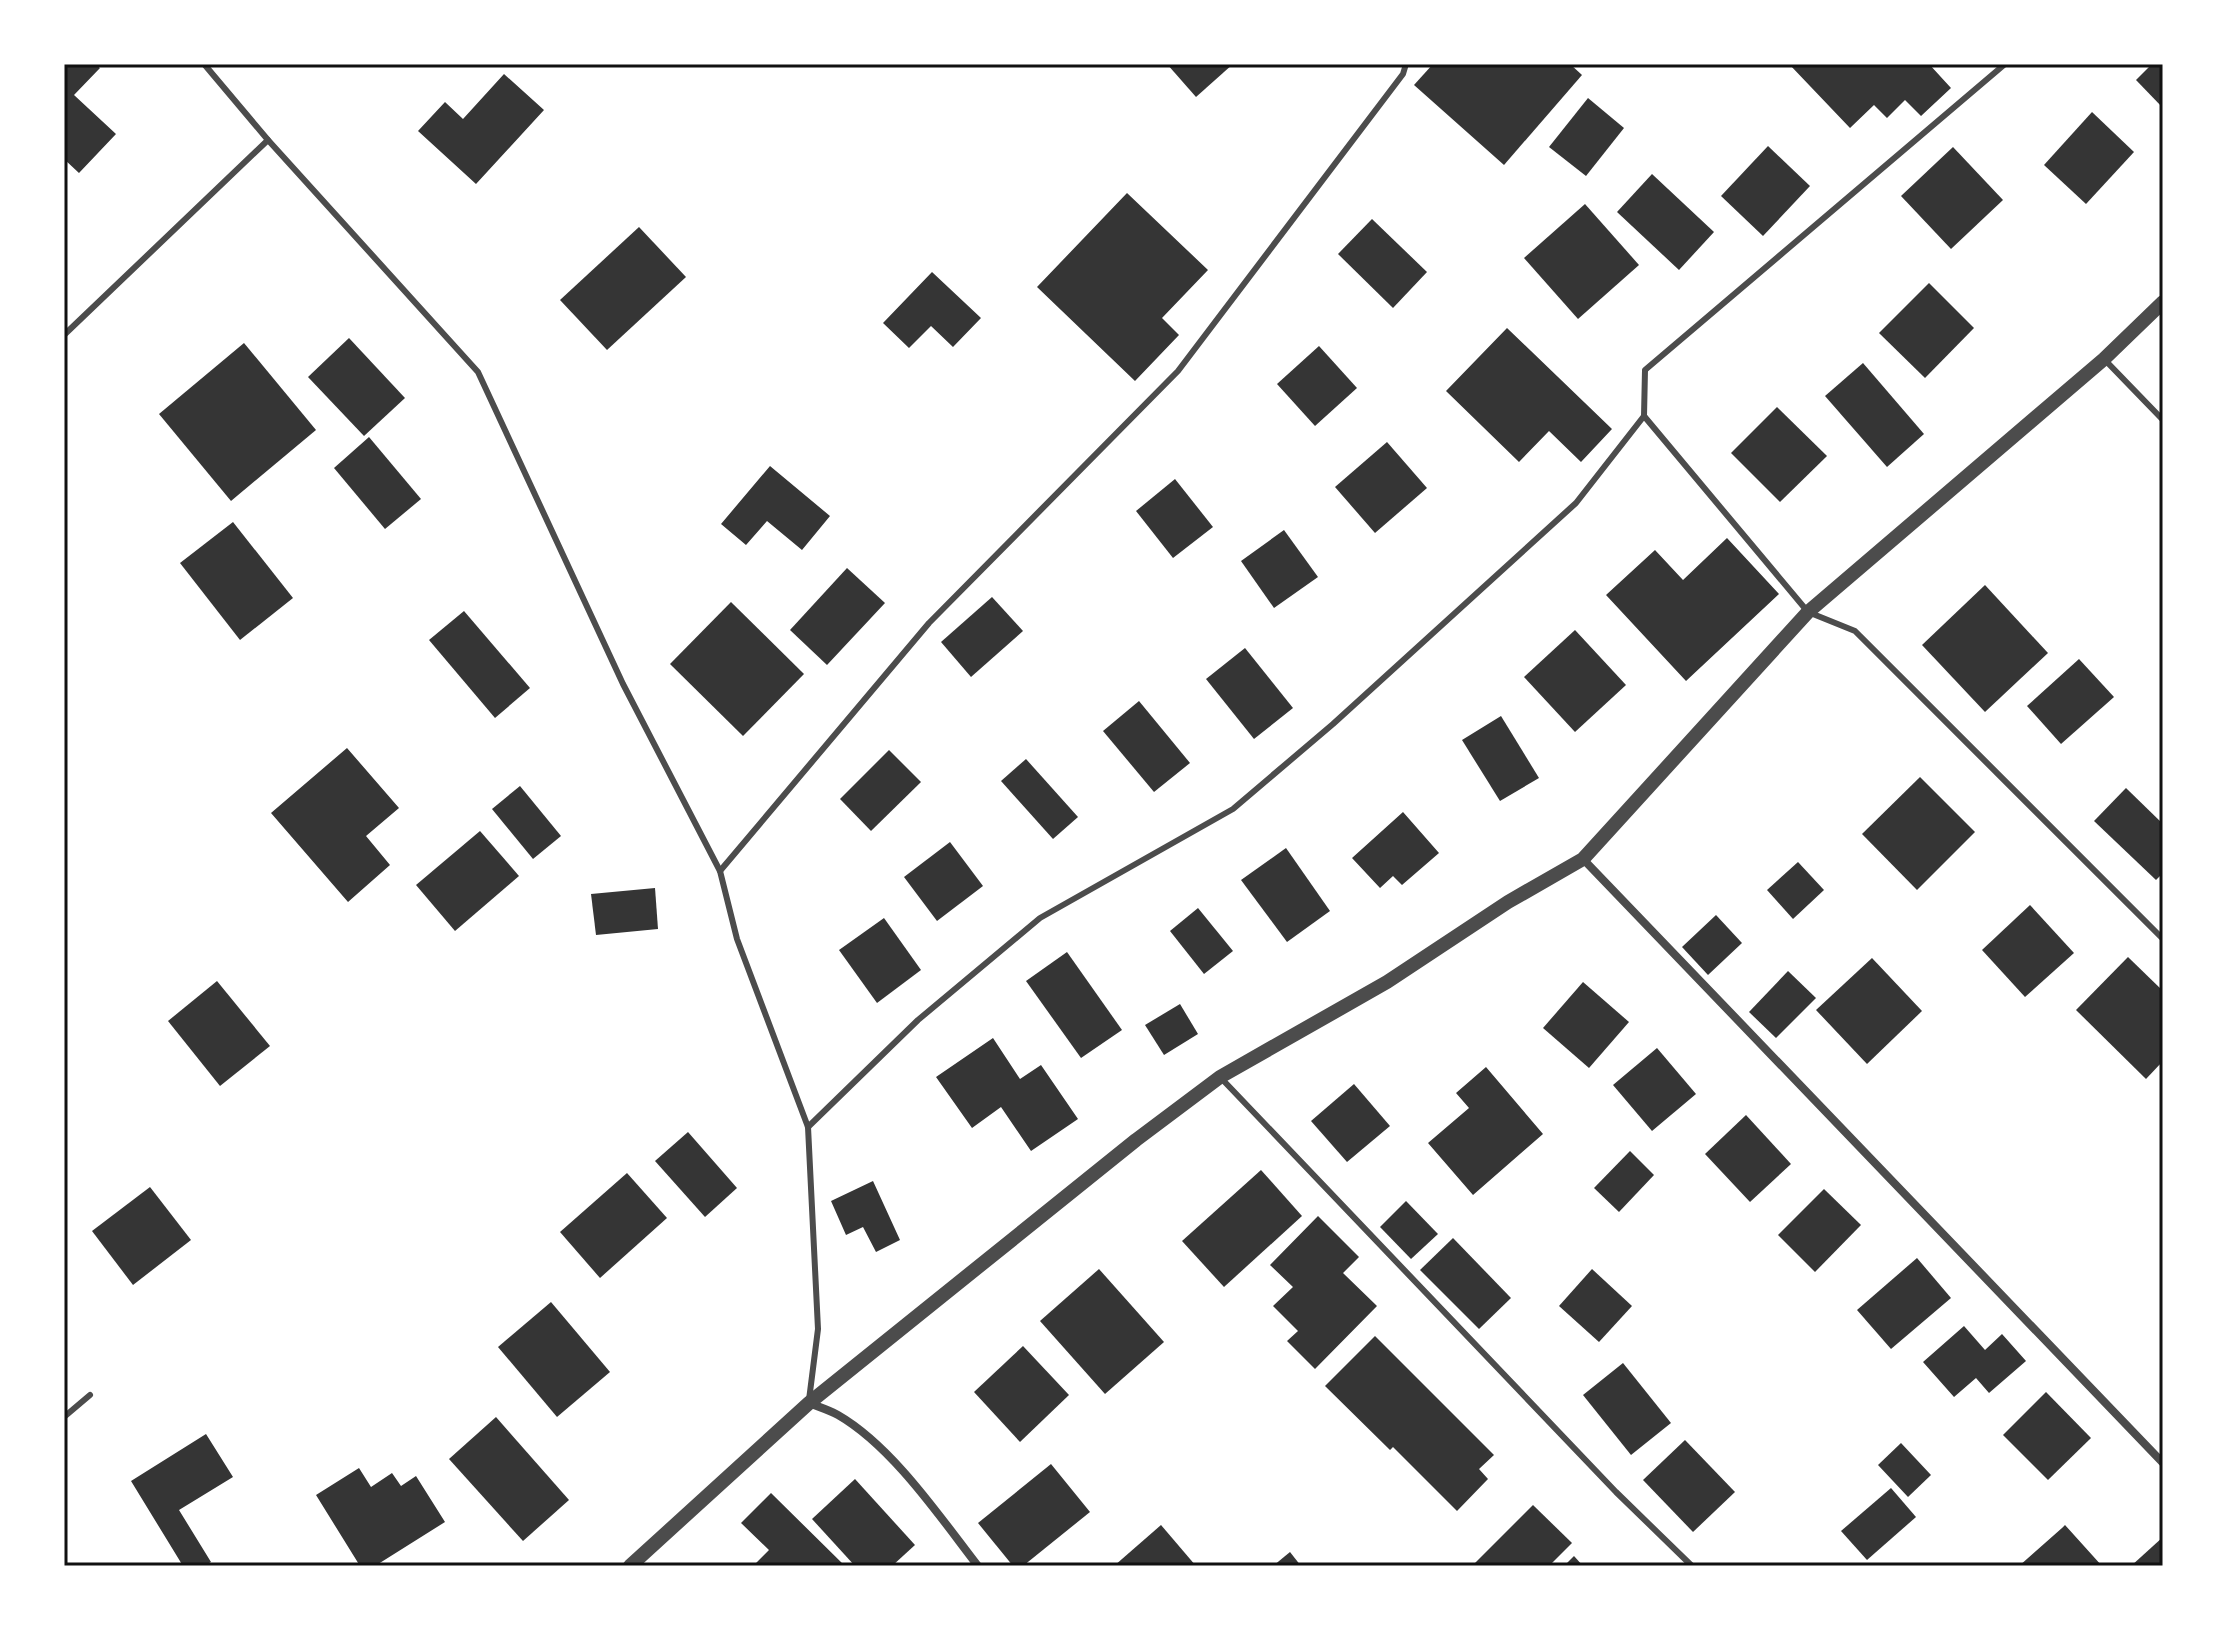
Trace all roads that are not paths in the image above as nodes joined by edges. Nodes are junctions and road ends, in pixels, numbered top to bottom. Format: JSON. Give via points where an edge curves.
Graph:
{"nodes":[{"id":1,"x":204,"y":64,"type":"edge"},
{"id":2,"x":1406,"y":64,"type":"edge"},
{"id":3,"x":2005,"y":64,"type":"edge"},
{"id":4,"x":268,"y":140,"type":"junction"},
{"id":5,"x":2163,"y":302,"type":"edge"},
{"id":6,"x":64,"y":335,"type":"edge"},
{"id":7,"x":2104,"y":359,"type":"junction"},
{"id":8,"x":1644,"y":416,"type":"junction"},
{"id":9,"x":2163,"y":420,"type":"edge"},
{"id":10,"x":1808,"y":612,"type":"junction"},
{"id":11,"x":1583,"y":859,"type":"junction"},
{"id":12,"x":720,"y":871,"type":"junction"},
{"id":13,"x":2163,"y":939,"type":"edge"},
{"id":14,"x":1220,"y":1077,"type":"junction"},
{"id":15,"x":808,"y":1127,"type":"junction"},
{"id":16,"x":90,"y":1395,"type":"dead end"},
{"id":17,"x":809,"y":1403,"type":"junction"},
{"id":18,"x":64,"y":1417,"type":"edge"},
{"id":19,"x":2163,"y":1463,"type":"edge"},
{"id":20,"x":630,"y":1566,"type":"edge"},
{"id":21,"x":978,"y":1566,"type":"edge"},
{"id":22,"x":1692,"y":1566,"type":"edge"}],
"edges":[{"from":1,"to":4,"type":"lane"},
{"from":2,"to":12,"type":"lane","via":[[1178,371],[929,623]]},
{"from":3,"to":8,"type":"lane","via":[[1645,370]]},
{"from":4,"to":6,"type":"lane"},
{"from":4,"to":12,"type":"lane","via":[[478,372],[623,684]]},
{"from":5,"to":7,"type":"street"},
{"from":7,"to":9,"type":"lane"},
{"from":7,"to":10,"type":"street"},
{"from":8,"to":10,"type":"lane"},
{"from":8,"to":15,"type":"lane","via":[[1576,503],[1333,724],[1233,809],[1040,918],[918,1020]]},
{"from":10,"to":11,"type":"street"},
{"from":10,"to":13,"type":"lane","via":[[1855,631]]},
{"from":11,"to":14,"type":"street","via":[[1387,982]]},
{"from":11,"to":19,"type":"street"},
{"from":12,"to":15,"type":"lane","via":[[737,939]]},
{"from":14,"to":17,"type":"street"},
{"from":14,"to":22,"type":"lane"},
{"from":15,"to":17,"type":"lane","via":[[818,1329]]},
{"from":16,"to":18,"type":"lane"},
{"from":17,"to":20,"type":"street"},
{"from":17,"to":21,"type":"street","via":[[838,1415],[877,1444]]}]}
